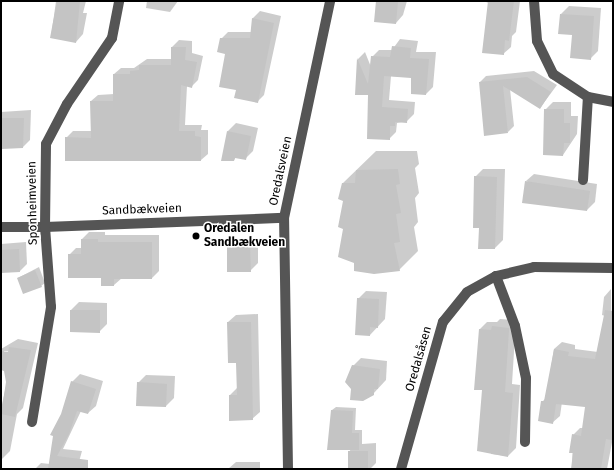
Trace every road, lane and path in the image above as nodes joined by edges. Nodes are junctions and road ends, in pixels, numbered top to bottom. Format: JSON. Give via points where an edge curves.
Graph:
{"nodes":[{"id":1,"x":119,"y":1,"type":"edge"},
{"id":2,"x":330,"y":1,"type":"edge"},
{"id":3,"x":534,"y":1,"type":"edge"},
{"id":4,"x":588,"y":97,"type":"junction"},
{"id":5,"x":613,"y":102,"type":"edge"},
{"id":6,"x":583,"y":180,"type":"dead end"},
{"id":7,"x":284,"y":218,"type":"junction"},
{"id":8,"x":1,"y":226,"type":"edge"},
{"id":9,"x":45,"y":227,"type":"junction"},
{"id":10,"x":613,"y":268,"type":"edge"},
{"id":11,"x":496,"y":276,"type":"junction"},
{"id":12,"x":32,"y":422,"type":"dead end"},
{"id":13,"x":526,"y":442,"type":"dead end"},
{"id":14,"x":288,"y":469,"type":"edge"},
{"id":15,"x":401,"y":469,"type":"edge"}],
"edges":[{"from":1,"to":9,"type":"street","name":"Sponheimveien","via":[[112,38],[67,104],[46,144]]},
{"from":2,"to":7,"type":"street","name":"Oredalsveien"},
{"from":3,"to":4,"type":"street","via":[[536,41],[553,74]]},
{"from":4,"to":5,"type":"street"},
{"from":4,"to":6,"type":"street"},
{"from":7,"to":9,"type":"street","name":"Sandbækveien"},
{"from":7,"to":14,"type":"street","name":"Oredalsveien"},
{"from":8,"to":9,"type":"street","name":"Sandbækveien"},
{"from":9,"to":12,"type":"street","name":"Sponheimveien","via":[[51,306]]},
{"from":10,"to":11,"type":"street","name":"Oredalsåsen","via":[[534,267]]},
{"from":11,"to":13,"type":"street","via":[[515,326],[526,378]]},
{"from":11,"to":15,"type":"street","name":"Oredalsåsen","via":[[467,292],[443,322]]}]}
